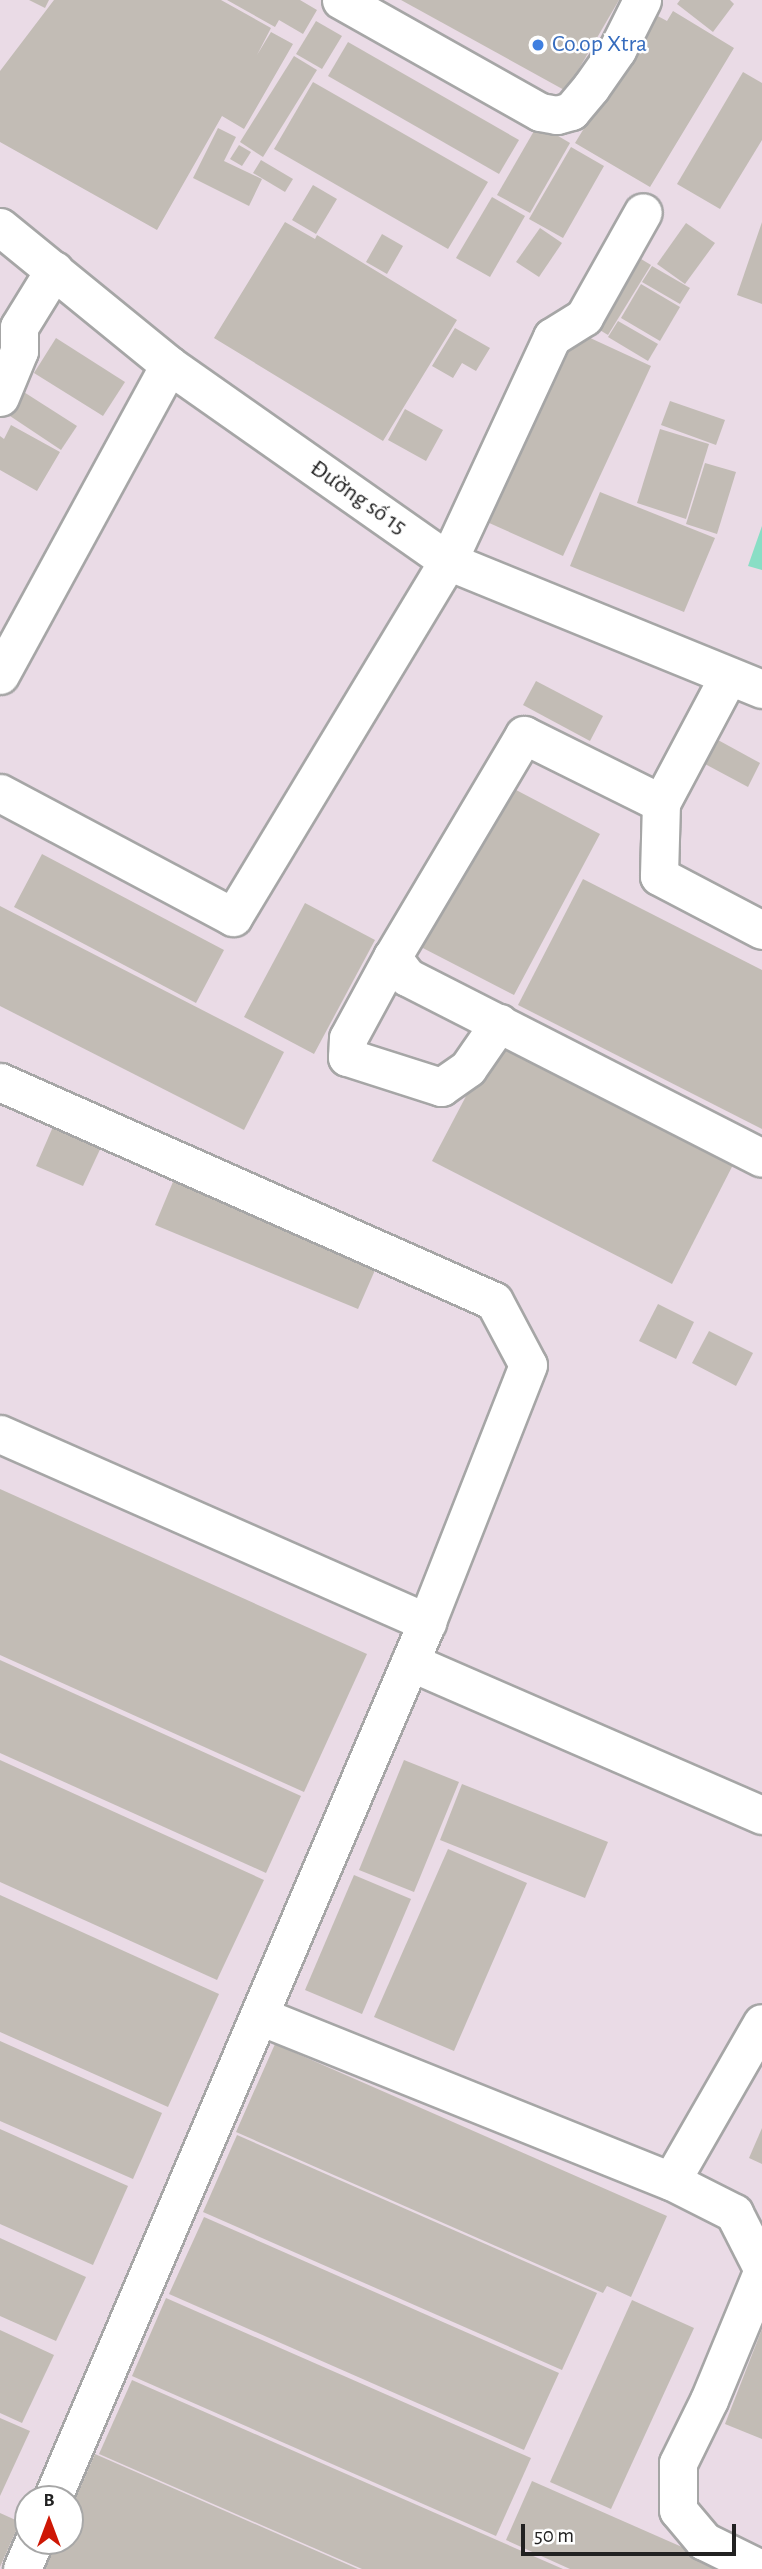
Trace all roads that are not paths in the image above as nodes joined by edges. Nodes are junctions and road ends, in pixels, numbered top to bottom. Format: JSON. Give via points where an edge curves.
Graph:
{"nodes":[{"id":1,"x":341,"y":0,"type":"edge"},
{"id":2,"x":642,"y":0,"type":"edge"},
{"id":3,"x":643,"y":212,"type":"dead end"},
{"id":4,"x":0,"y":227,"type":"edge"},
{"id":5,"x":54,"y":270,"type":"junction"},
{"id":6,"x":9,"y":321,"type":"edge"},
{"id":7,"x":169,"y":365,"type":"junction"},
{"id":8,"x":0,"y":397,"type":"edge"},
{"id":9,"x":449,"y":561,"type":"junction"},
{"id":10,"x":0,"y":675,"type":"edge"},
{"id":11,"x":728,"y":677,"type":"junction"},
{"id":12,"x":762,"y":689,"type":"edge"},
{"id":13,"x":0,"y":793,"type":"edge"},
{"id":14,"x":661,"y":803,"type":"junction"},
{"id":15,"x":762,"y":930,"type":"edge"},
{"id":16,"x":392,"y":957,"type":"junction"},
{"id":17,"x":499,"y":1023,"type":"junction"},
{"id":18,"x":0,"y":1082,"type":"edge"},
{"id":19,"x":762,"y":1158,"type":"edge"},
{"id":20,"x":0,"y":1434,"type":"edge"},
{"id":21,"x":427,"y":1622,"type":"junction"},
{"id":22,"x":410,"y":1662,"type":"junction"},
{"id":23,"x":762,"y":1815,"type":"edge"},
{"id":24,"x":260,"y":2016,"type":"junction"},
{"id":25,"x":762,"y":2023,"type":"edge"},
{"id":26,"x":671,"y":2181,"type":"junction"},
{"id":27,"x":762,"y":2270,"type":"edge"},
{"id":28,"x":58,"y":2485,"type":"edge"},
{"id":29,"x":761,"y":2569,"type":"edge"}],
"edges":[{"from":1,"to":2,"type":"street","via":[[540,112],[556,115],[571,111],[592,87]]},
{"from":3,"to":9,"type":"street","via":[[584,317],[552,337]]},
{"from":4,"to":5,"type":"street","name":"Đường số 15"},
{"from":5,"to":6,"type":"street"},
{"from":5,"to":7,"type":"street","name":"Đường số 15"},
{"from":6,"to":8,"type":"street","via":[[19,351]]},
{"from":7,"to":9,"type":"street","name":"Đường số 15"},
{"from":7,"to":10,"type":"street"},
{"from":9,"to":11,"type":"street","name":"Đường số 15"},
{"from":9,"to":13,"type":"street","via":[[233,918]]},
{"from":11,"to":12,"type":"street","name":"Đường số 15"},
{"from":11,"to":14,"type":"street"},
{"from":14,"to":15,"type":"street","via":[[659,876]]},
{"from":14,"to":16,"type":"street","via":[[524,735]]},
{"from":16,"to":17,"type":"street","via":[[407,977]]},
{"from":16,"to":17,"type":"street","via":[[348,1038],[348,1057],[441,1087],[468,1068]]},
{"from":17,"to":19,"type":"street"},
{"from":18,"to":21,"type":"street","via":[[494,1301],[528,1365]]},
{"from":20,"to":21,"type":"street"},
{"from":21,"to":22,"type":"street"},
{"from":22,"to":23,"type":"street"},
{"from":22,"to":24,"type":"street"},
{"from":24,"to":26,"type":"street"},
{"from":24,"to":28,"type":"street"},
{"from":25,"to":26,"type":"street"},
{"from":26,"to":27,"type":"street","via":[[734,2213]]},
{"from":27,"to":29,"type":"street","via":[[678,2463],[678,2510],[704,2542]]}]}
